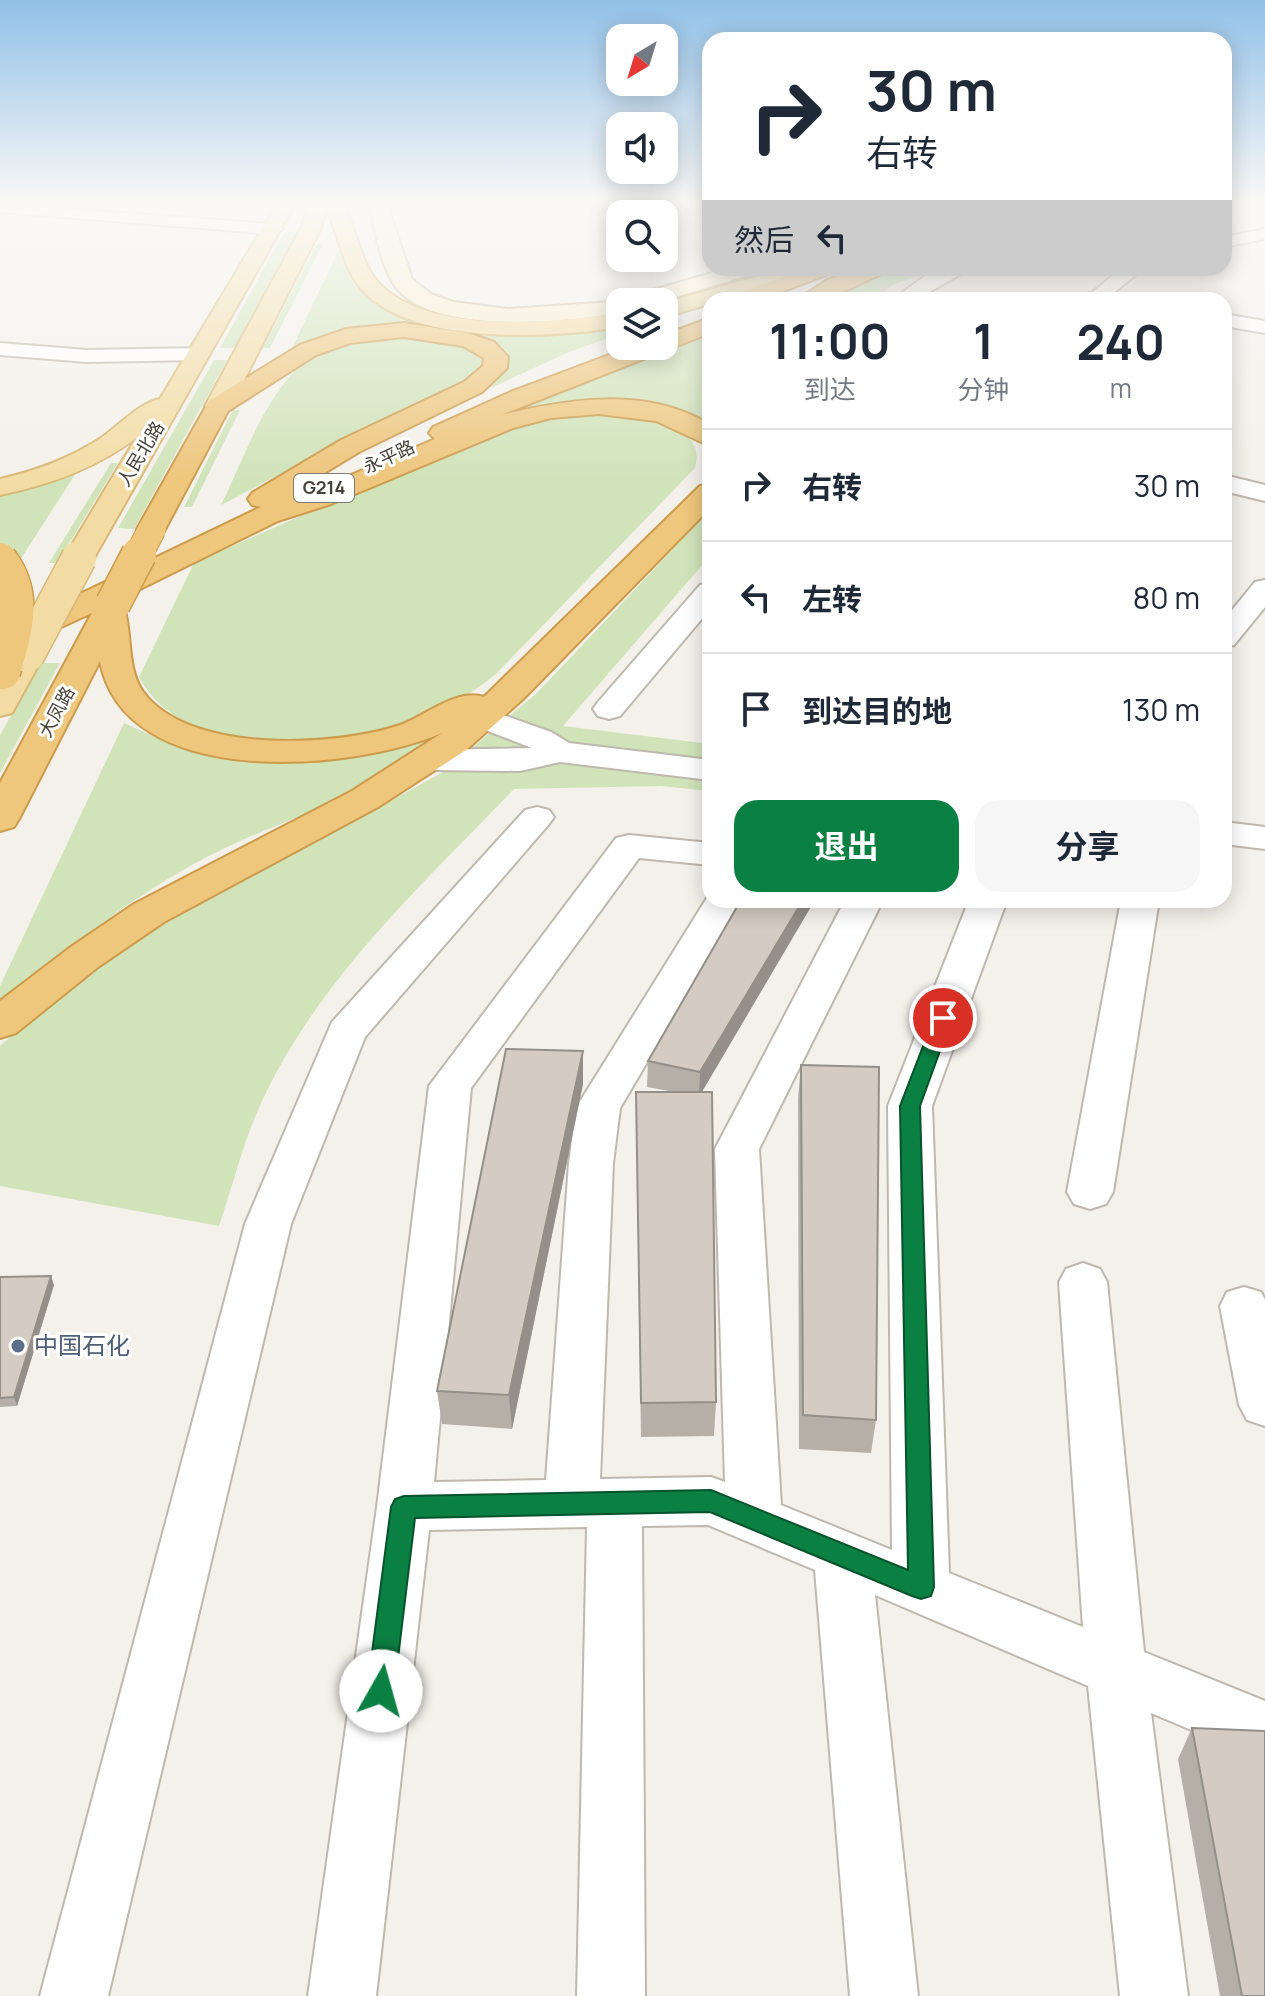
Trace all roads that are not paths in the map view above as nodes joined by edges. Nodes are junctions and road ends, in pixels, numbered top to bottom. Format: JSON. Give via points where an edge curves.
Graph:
{"nodes":[{"id":1,"x":233,"y":297,"type":"edge"},
{"id":2,"x":275,"y":297,"type":"edge"},
{"id":3,"x":382,"y":297,"type":"edge"},
{"id":4,"x":423,"y":297,"type":"edge"},
{"id":5,"x":702,"y":299,"type":"edge"},
{"id":6,"x":678,"y":306,"type":"edge"},
{"id":7,"x":606,"y":308,"type":"edge"},
{"id":8,"x":702,"y":314,"type":"edge"},
{"id":9,"x":1232,"y":321,"type":"edge"},
{"id":10,"x":606,"y":322,"type":"edge"},
{"id":11,"x":678,"y":323,"type":"edge"},
{"id":12,"x":1265,"y":327,"type":"edge"},
{"id":13,"x":702,"y":328,"type":"edge"},
{"id":14,"x":678,"y":338,"type":"edge"},
{"id":15,"x":0,"y":349,"type":"edge"},
{"id":16,"x":606,"y":349,"type":"edge"},
{"id":17,"x":199,"y":354,"type":"junction"},
{"id":18,"x":245,"y":354,"type":"junction"},
{"id":19,"x":618,"y":360,"type":"edge"},
{"id":20,"x":182,"y":386,"type":"junction"},
{"id":21,"x":218,"y":406,"type":"junction"},
{"id":22,"x":702,"y":433,"type":"edge"},
{"id":23,"x":702,"y":479,"type":"edge"},
{"id":24,"x":1232,"y":485,"type":"edge"},
{"id":25,"x":0,"y":487,"type":"edge"},
{"id":26,"x":1265,"y":493,"type":"edge"},
{"id":27,"x":702,"y":500,"type":"edge"},
{"id":28,"x":264,"y":508,"type":"junction"},
{"id":29,"x":0,"y":560,"type":"edge"},
{"id":30,"x":1265,"y":588,"type":"edge"},
{"id":31,"x":702,"y":600,"type":"edge"},
{"id":32,"x":111,"y":608,"type":"junction"},
{"id":33,"x":0,"y":623,"type":"edge"},
{"id":34,"x":1232,"y":629,"type":"edge"},
{"id":35,"x":8,"y":664,"type":"edge"},
{"id":36,"x":0,"y":706,"type":"edge"},
{"id":37,"x":609,"y":709,"type":"dead end"},
{"id":38,"x":483,"y":718,"type":"junction"},
{"id":39,"x":560,"y":752,"type":"junction"},
{"id":40,"x":429,"y":760,"type":"junction"},
{"id":41,"x":702,"y":769,"type":"edge"},
{"id":42,"x":537,"y":817,"type":"dead end"},
{"id":43,"x":0,"y":819,"type":"edge"},
{"id":44,"x":1232,"y":834,"type":"edge"},
{"id":45,"x":1265,"y":838,"type":"edge"},
{"id":46,"x":702,"y":853,"type":"edge"},
{"id":47,"x":719,"y":908,"type":"edge"},
{"id":48,"x":860,"y":908,"type":"edge"},
{"id":49,"x":985,"y":908,"type":"edge"},
{"id":50,"x":1139,"y":908,"type":"edge"},
{"id":51,"x":0,"y":1023,"type":"edge"},
{"id":52,"x":1090,"y":1192,"type":"dead end"},
{"id":53,"x":1083,"y":1282,"type":"dead end"},
{"id":54,"x":1244,"y":1306,"type":"dead end"},
{"id":55,"x":1265,"y":1405,"type":"edge"},
{"id":56,"x":593,"y":1504,"type":"junction"},
{"id":57,"x":404,"y":1507,"type":"junction"},
{"id":58,"x":754,"y":1517,"type":"junction"},
{"id":59,"x":842,"y":1554,"type":"junction"},
{"id":60,"x":921,"y":1587,"type":"junction"},
{"id":61,"x":1116,"y":1671,"type":"junction"},
{"id":62,"x":1265,"y":1731,"type":"edge"},
{"id":63,"x":74,"y":1996,"type":"edge"},
{"id":64,"x":342,"y":1996,"type":"edge"},
{"id":65,"x":611,"y":1996,"type":"edge"},
{"id":66,"x":884,"y":1996,"type":"edge"},
{"id":67,"x":1154,"y":1996,"type":"edge"}],
"edges":[{"from":1,"to":17,"type":"main road","name":"人民北路"},
{"from":2,"to":18,"type":"main road"},
{"from":3,"to":10,"type":"main road","via":[[459,323],[515,329]]},
{"from":4,"to":7,"type":"street","via":[[469,311],[520,316]]},
{"from":5,"to":6,"type":"main road"},
{"from":8,"to":11,"type":"highway"},
{"from":9,"to":12,"type":"street"},
{"from":13,"to":14,"type":"highway"},
{"from":15,"to":17,"type":"street","via":[[87,356]]},
{"from":16,"to":28,"type":"highway","name":"永平路","number":"G214","via":[[499,388]]},
{"from":17,"to":18,"type":"main road"},
{"from":17,"to":20,"type":"main road","name":"人民北路"},
{"from":18,"to":21,"type":"main road"},
{"from":19,"to":28,"type":"highway","name":"永平路","number":"G214"},
{"from":20,"to":25,"type":"main road","via":[[85,461]]},
{"from":20,"to":35,"type":"main road","name":"人民北路","bridge":true},
{"from":21,"to":28,"type":"highway","via":[[308,350],[360,333],[445,334],[477,343],[496,357],[495,368],[473,387],[350,446]]},
{"from":21,"to":32,"type":"highway","bridge":true},
{"from":22,"to":28,"type":"highway","via":[[644,410],[548,410],[482,429],[318,500]]},
{"from":23,"to":32,"type":"highway","via":[[489,691],[432,725],[369,744],[263,750],[216,743],[164,726],[125,690]]},
{"from":24,"to":26,"type":"street"},
{"from":27,"to":38,"type":"highway"},
{"from":28,"to":33,"type":"highway","name":"永平路","number":"G214"},
{"from":28,"to":35,"type":"highway","name":"永平路","number":"G214"},
{"from":29,"to":35,"type":"highway","bridge":true,"via":[[17,584],[20,603]]},
{"from":30,"to":34,"type":"street"},
{"from":31,"to":37,"type":"street"},
{"from":32,"to":43,"type":"highway","name":"大凤路"},
{"from":35,"to":36,"type":"main road","name":"人民北路"},
{"from":38,"to":39,"type":"street"},
{"from":38,"to":40,"type":"highway"},
{"from":39,"to":40,"type":"street","via":[[520,761]]},
{"from":39,"to":41,"type":"street"},
{"from":40,"to":51,"type":"highway","via":[[149,913]]},
{"from":42,"to":63,"type":"street","via":[[346,1032],[268,1224]]},
{"from":44,"to":45,"type":"street"},
{"from":46,"to":57,"type":"street","via":[[629,846],[450,1086]]},
{"from":47,"to":56,"type":"street","via":[[598,1108],[591,1163]]},
{"from":48,"to":58,"type":"street","via":[[737,1149]]},
{"from":49,"to":60,"type":"street","via":[[910,1106]]},
{"from":50,"to":52,"type":"street"},
{"from":53,"to":61,"type":"street"},
{"from":54,"to":55,"type":"street"},
{"from":56,"to":57,"type":"street"},
{"from":56,"to":58,"type":"street","via":[[711,1501]]},
{"from":56,"to":65,"type":"street"},
{"from":57,"to":64,"type":"street"},
{"from":58,"to":59,"type":"street"},
{"from":59,"to":60,"type":"street"},
{"from":59,"to":66,"type":"street"},
{"from":60,"to":61,"type":"street"},
{"from":61,"to":62,"type":"street"},
{"from":61,"to":67,"type":"street"}]}
